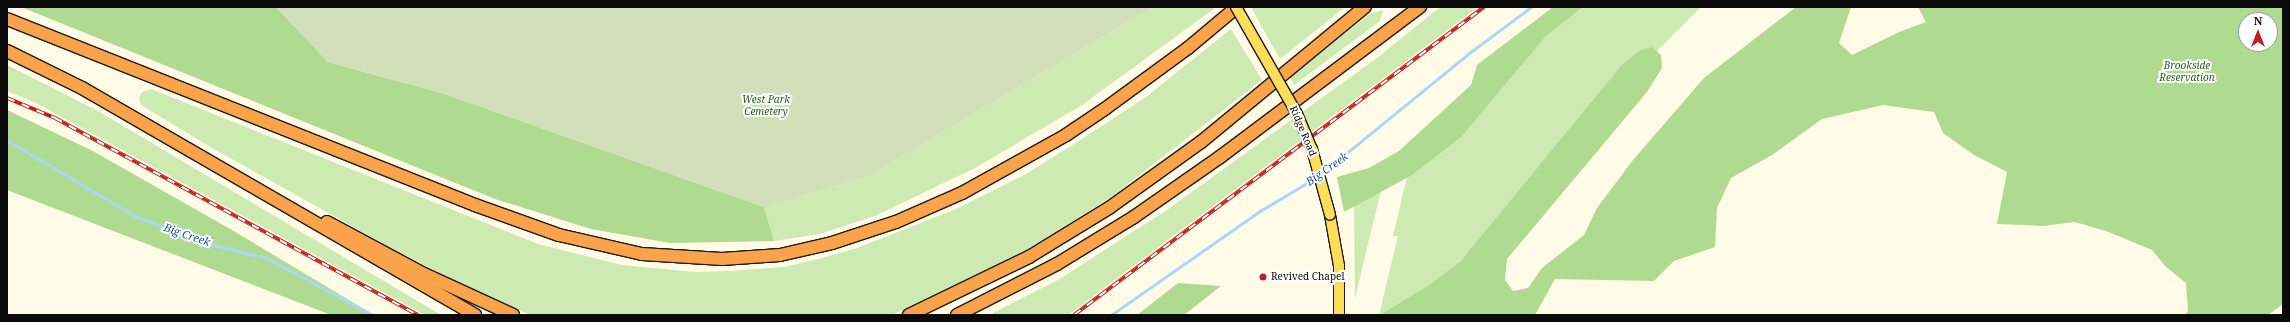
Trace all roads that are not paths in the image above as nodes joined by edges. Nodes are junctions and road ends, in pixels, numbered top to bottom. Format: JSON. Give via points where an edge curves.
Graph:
{"nodes":[{"id":1,"x":1236,"y":7,"type":"edge"},
{"id":2,"x":1365,"y":7,"type":"edge"},
{"id":3,"x":1420,"y":7,"type":"edge"},
{"id":4,"x":7,"y":19,"type":"edge"},
{"id":5,"x":7,"y":51,"type":"edge"},
{"id":6,"x":254,"y":187,"type":"junction"},
{"id":7,"x":475,"y":315,"type":"edge"},
{"id":8,"x":513,"y":315,"type":"edge"},
{"id":9,"x":909,"y":315,"type":"edge"},
{"id":10,"x":957,"y":315,"type":"edge"},
{"id":11,"x":1339,"y":315,"type":"edge"}],
"edges":[{"from":1,"to":4,"type":"highway","via":[[1188,48],[1106,108],[1066,135],[962,193],[896,222],[832,244],[780,255],[722,259],[642,254],[558,235],[475,205]]},
{"from":1,"to":11,"type":"main road","name":"Ridge Road","bridge":true,"via":[[1299,119],[1312,149],[1330,215],[1339,266]]},
{"from":2,"to":9,"type":"highway","via":[[1202,142],[1109,208],[1028,257]]},
{"from":3,"to":10,"type":"highway","via":[[1220,157],[1134,217],[1058,264]]},
{"from":5,"to":6,"type":"highway","via":[[82,88]]},
{"from":6,"to":7,"type":"highway"},
{"from":6,"to":8,"type":"highway","via":[[316,216],[424,274]]}]}
